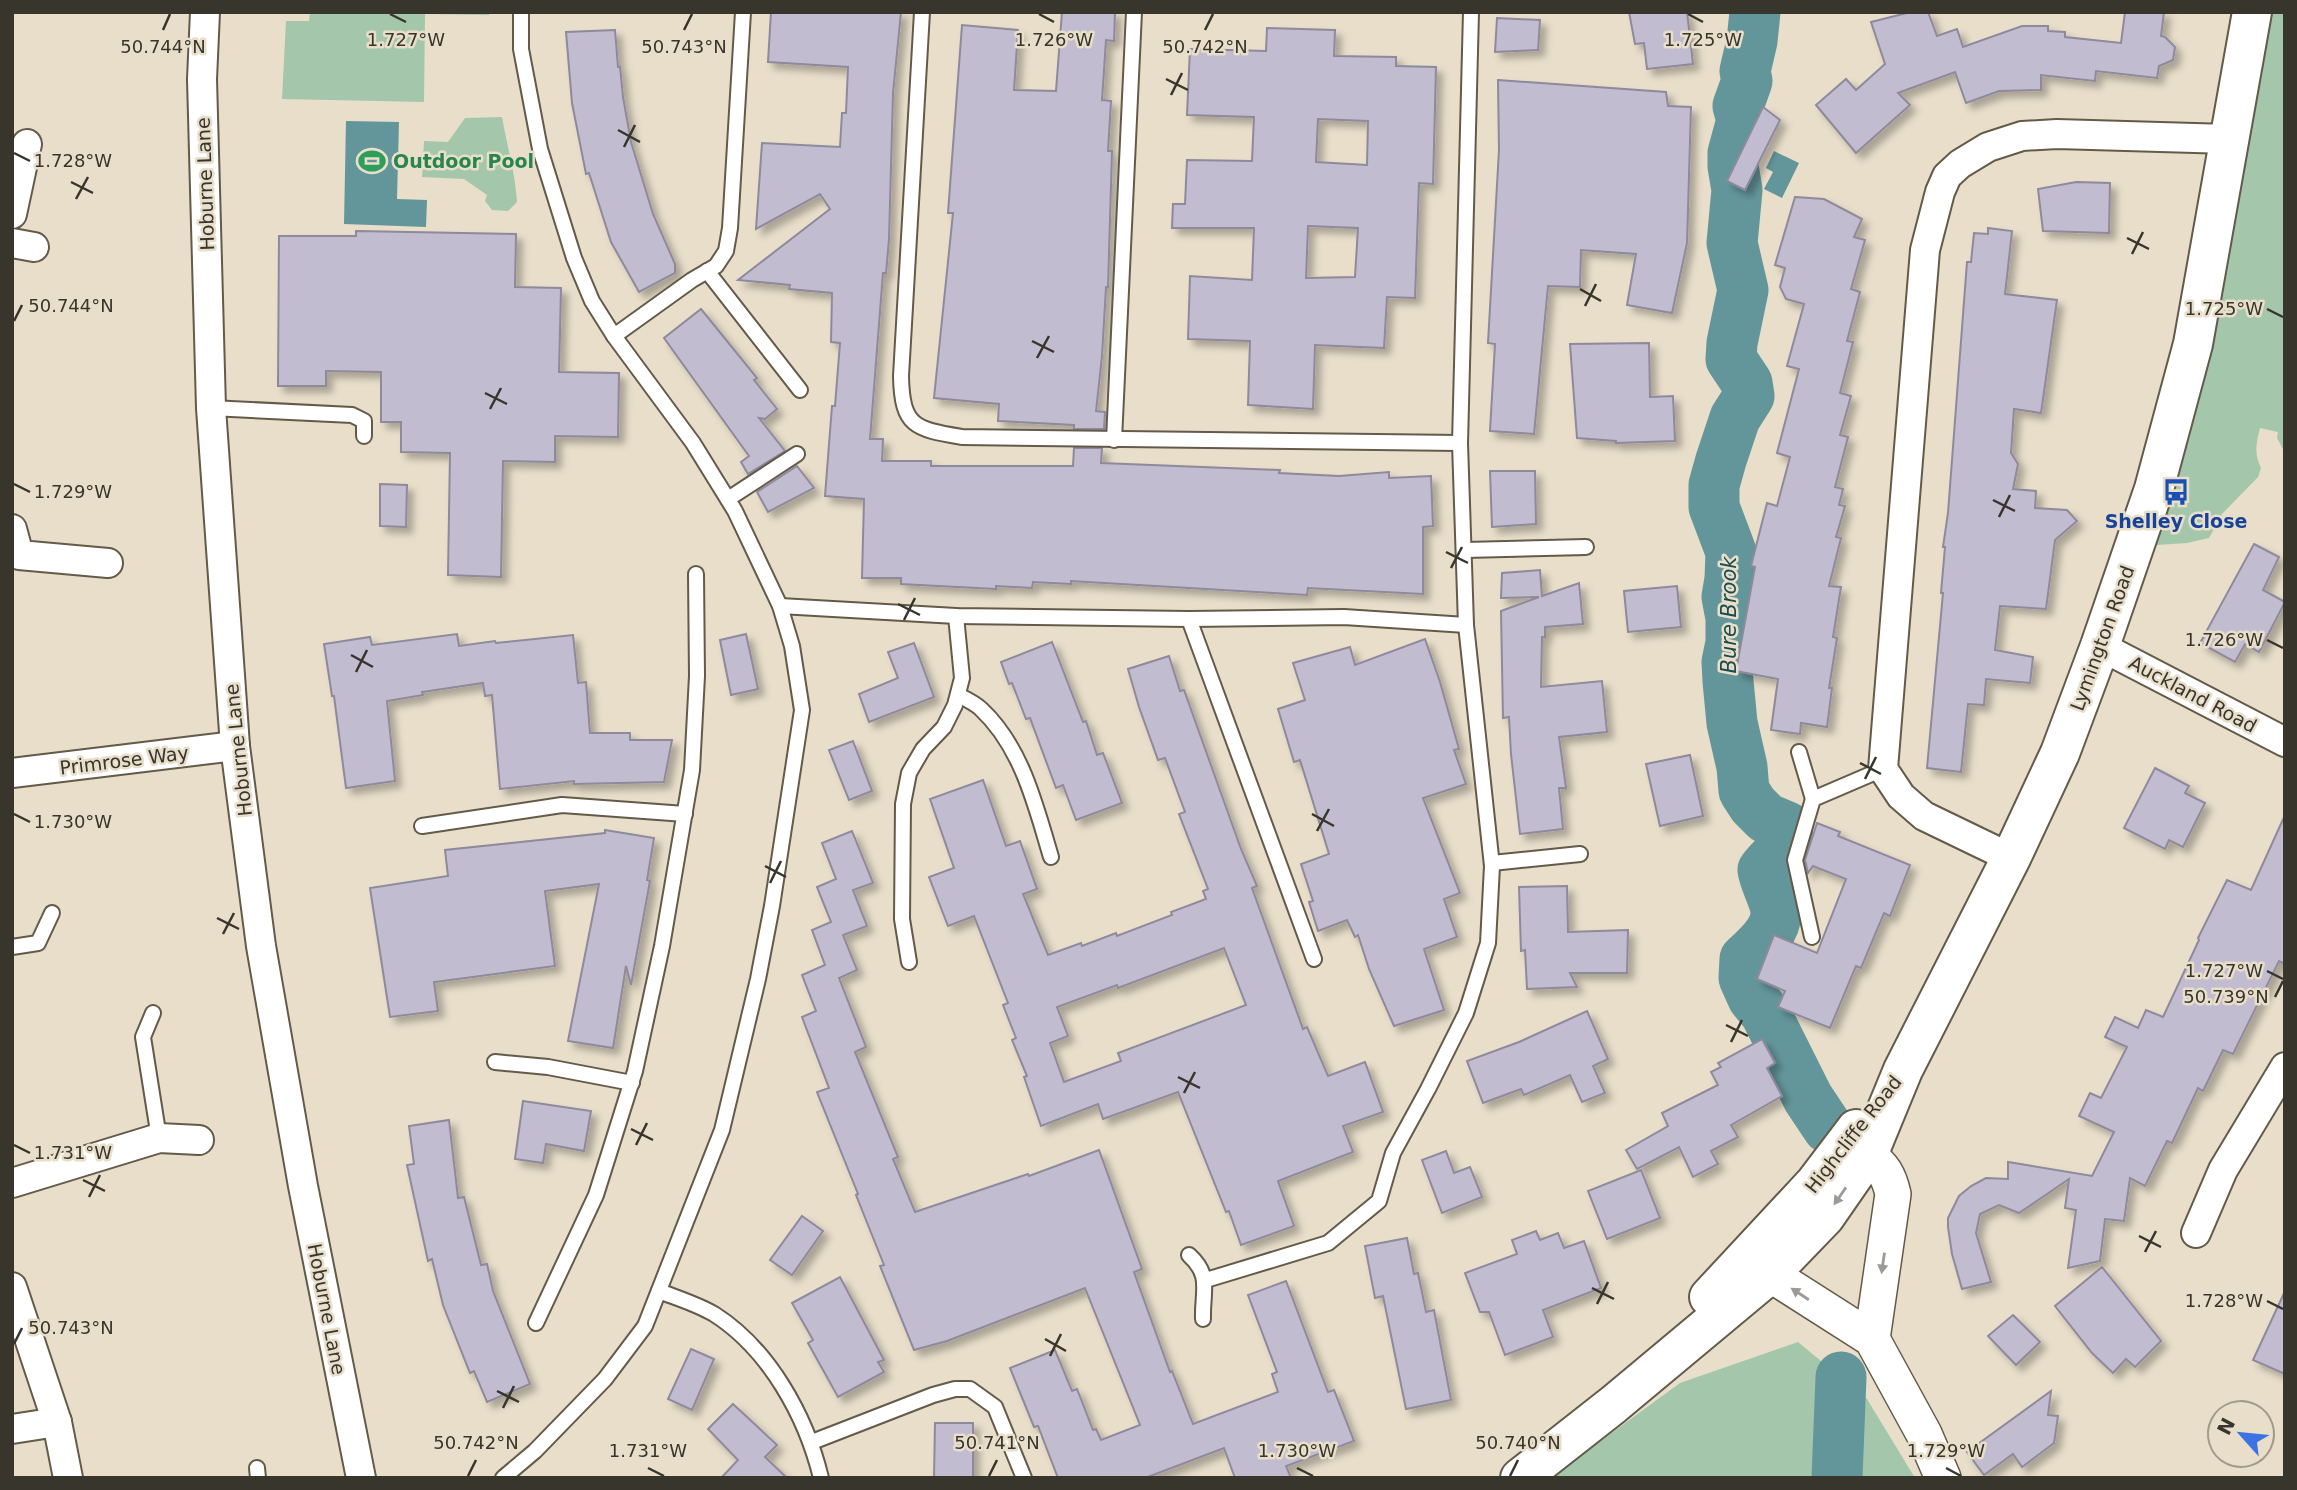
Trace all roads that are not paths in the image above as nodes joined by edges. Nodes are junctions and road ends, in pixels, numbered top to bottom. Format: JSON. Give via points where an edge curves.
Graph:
{"nodes":[{"id":1,"x":205,"y":12,"type":"edge"},
{"id":2,"x":522,"y":12,"type":"edge"},
{"id":3,"x":743,"y":12,"type":"edge"},
{"id":4,"x":922,"y":12,"type":"edge"},
{"id":5,"x":1133,"y":12,"type":"edge"},
{"id":6,"x":1471,"y":12,"type":"edge"},
{"id":7,"x":2252,"y":12,"type":"edge"},
{"id":8,"x":2229,"y":139,"type":"junction"},
{"id":9,"x":27,"y":144,"type":"dead end"},
{"id":10,"x":12,"y":214,"type":"edge"},
{"id":11,"x":707,"y":271,"type":"junction"},
{"id":12,"x":614,"y":336,"type":"junction"},
{"id":13,"x":800,"y":390,"type":"dead end"},
{"id":14,"x":211,"y":408,"type":"junction"},
{"id":15,"x":364,"y":436,"type":"dead end"},
{"id":16,"x":1114,"y":440,"type":"junction"},
{"id":17,"x":1460,"y":443,"type":"junction"},
{"id":18,"x":797,"y":454,"type":"dead end"},
{"id":19,"x":728,"y":499,"type":"junction"},
{"id":20,"x":12,"y":529,"type":"edge"},
{"id":21,"x":1586,"y":547,"type":"dead end"},
{"id":22,"x":1465,"y":550,"type":"junction"},
{"id":23,"x":108,"y":563,"type":"dead end"},
{"id":24,"x":696,"y":574,"type":"dead end"},
{"id":25,"x":779,"y":606,"type":"junction"},
{"id":26,"x":956,"y":616,"type":"junction"},
{"id":27,"x":1189,"y":619,"type":"junction"},
{"id":28,"x":1466,"y":625,"type":"junction"},
{"id":29,"x":2101,"y":646,"type":"junction"},
{"id":30,"x":958,"y":695,"type":"junction"},
{"id":31,"x":2285,"y":742,"type":"edge"},
{"id":32,"x":235,"y":746,"type":"junction"},
{"id":33,"x":1799,"y":752,"type":"dead end"},
{"id":34,"x":1883,"y":769,"type":"junction"},
{"id":35,"x":12,"y":773,"type":"edge"},
{"id":36,"x":1812,"y":799,"type":"junction"},
{"id":37,"x":685,"y":814,"type":"junction"},
{"id":38,"x":422,"y":826,"type":"dead end"},
{"id":39,"x":1580,"y":854,"type":"dead end"},
{"id":40,"x":1051,"y":858,"type":"dead end"},
{"id":41,"x":2011,"y":858,"type":"junction"},
{"id":42,"x":1492,"y":863,"type":"junction"},
{"id":43,"x":52,"y":913,"type":"dead end"},
{"id":44,"x":1812,"y":937,"type":"dead end"},
{"id":45,"x":12,"y":947,"type":"edge"},
{"id":46,"x":1314,"y":959,"type":"dead end"},
{"id":47,"x":909,"y":962,"type":"dead end"},
{"id":48,"x":153,"y":1013,"type":"dead end"},
{"id":49,"x":495,"y":1062,"type":"dead end"},
{"id":50,"x":2285,"y":1067,"type":"edge"},
{"id":51,"x":1903,"y":1070,"type":"joint"},
{"id":52,"x":632,"y":1083,"type":"junction"},
{"id":53,"x":159,"y":1138,"type":"junction"},
{"id":54,"x":199,"y":1140,"type":"dead end"},
{"id":55,"x":1858,"y":1147,"type":"junction"},
{"id":56,"x":12,"y":1183,"type":"edge"},
{"id":57,"x":2196,"y":1233,"type":"dead end"},
{"id":58,"x":1189,"y":1255,"type":"dead end"},
{"id":59,"x":1763,"y":1262,"type":"junction"},
{"id":60,"x":1206,"y":1280,"type":"junction"},
{"id":61,"x":12,"y":1287,"type":"edge"},
{"id":62,"x":659,"y":1290,"type":"junction"},
{"id":63,"x":1203,"y":1319,"type":"dead end"},
{"id":64,"x":537,"y":1323,"type":"dead end"},
{"id":65,"x":1872,"y":1339,"type":"junction"},
{"id":66,"x":57,"y":1422,"type":"junction"},
{"id":67,"x":12,"y":1429,"type":"edge"},
{"id":68,"x":812,"y":1442,"type":"junction"},
{"id":69,"x":68,"y":1478,"type":"edge"},
{"id":70,"x":361,"y":1478,"type":"edge"},
{"id":71,"x":503,"y":1478,"type":"edge"},
{"id":72,"x":821,"y":1478,"type":"edge"},
{"id":73,"x":1024,"y":1478,"type":"edge"},
{"id":74,"x":1520,"y":1478,"type":"edge"},
{"id":75,"x":1943,"y":1478,"type":"edge"}],
"edges":[{"from":1,"to":14,"type":"street","name":"Hoburne Lane","via":[[202,79]]},
{"from":2,"to":12,"type":"lane","via":[[521,49],[540,149],[574,258],[592,301]]},
{"from":3,"to":11,"type":"lane","via":[[730,228],[726,251]]},
{"from":4,"to":16,"type":"lane","via":[[902,402],[911,421],[927,431],[962,437]]},
{"from":5,"to":16,"type":"lane"},
{"from":6,"to":17,"type":"lane"},
{"from":7,"to":8,"type":"main road","name":"Lymington Road"},
{"from":8,"to":29,"type":"main road","name":"Lymington Road","via":[[2193,344],[2154,489]]},
{"from":8,"to":34,"type":"street","via":[[2022,136],[1988,147],[1947,176],[1925,250]]},
{"from":9,"to":10,"type":"street"},
{"from":11,"to":12,"type":"lane"},
{"from":11,"to":13,"type":"lane"},
{"from":12,"to":19,"type":"lane"},
{"from":14,"to":15,"type":"lane","via":[[352,415],[364,421]]},
{"from":14,"to":32,"type":"street","name":"Hoburne Lane"},
{"from":16,"to":17,"type":"lane"},
{"from":17,"to":22,"type":"lane"},
{"from":18,"to":19,"type":"lane"},
{"from":19,"to":25,"type":"lane"},
{"from":20,"to":23,"type":"street","via":[[19,555]]},
{"from":21,"to":22,"type":"lane"},
{"from":22,"to":28,"type":"lane"},
{"from":24,"to":37,"type":"lane","via":[[697,676]]},
{"from":25,"to":26,"type":"lane"},
{"from":25,"to":62,"type":"lane","via":[[792,646],[802,710],[772,906],[722,1130]]},
{"from":26,"to":27,"type":"lane"},
{"from":26,"to":30,"type":"lane","via":[[962,678]]},
{"from":27,"to":28,"type":"lane","via":[[1344,617]]},
{"from":27,"to":46,"type":"lane"},
{"from":28,"to":42,"type":"lane"},
{"from":29,"to":31,"type":"street","name":"Auckland Road"},
{"from":29,"to":41,"type":"main road","name":"Lymington Road","via":[[2060,753]]},
{"from":30,"to":40,"type":"lane","via":[[980,707],[1008,744],[1023,771]]},
{"from":30,"to":47,"type":"lane","via":[[944,727],[909,773],[903,804],[902,919]]},
{"from":32,"to":35,"type":"street","name":"Primrose Way"},
{"from":32,"to":70,"type":"street","name":"Hoburne Lane","via":[[261,946]]},
{"from":33,"to":36,"type":"lane"},
{"from":34,"to":36,"type":"lane"},
{"from":34,"to":41,"type":"street","via":[[1901,796],[1924,816]]},
{"from":36,"to":44,"type":"lane","via":[[1795,860]]},
{"from":37,"to":38,"type":"lane","via":[[562,805]]},
{"from":37,"to":52,"type":"lane","via":[[669,915]]},
{"from":39,"to":42,"type":"lane"},
{"from":41,"to":51,"type":"main road","name":"Lymington Road"},
{"from":42,"to":60,"type":"lane","via":[[1488,943],[1466,1013],[1393,1153],[1379,1201],[1328,1243]]},
{"from":43,"to":45,"type":"lane","via":[[38,943]]},
{"from":48,"to":53,"type":"lane","via":[[143,1037]]},
{"from":49,"to":52,"type":"lane"},
{"from":50,"to":57,"type":"street","via":[[2223,1170]]},
{"from":51,"to":55,"type":"main road","name":"Highcliffe Road"},
{"from":52,"to":64,"type":"lane","via":[[596,1195]]},
{"from":53,"to":54,"type":"street"},
{"from":53,"to":56,"type":"street"},
{"from":55,"to":59,"type":"main road","name":"Highcliffe Road","via":[[1825,1217]]},
{"from":55,"to":65,"type":"street","one_way":true,"via":[[1882,1166],[1893,1194]]},
{"from":58,"to":60,"type":"lane"},
{"from":65,"to":59,"type":"street","one_way":true},
{"from":59,"to":74,"type":"main road","name":"Highcliffe Road","via":[[1613,1405]]},
{"from":60,"to":63,"type":"lane"},
{"from":61,"to":66,"type":"street"},
{"from":62,"to":68,"type":"lane","via":[[715,1315],[753,1349],[798,1410]]},
{"from":62,"to":71,"type":"lane","via":[[645,1326],[605,1379]]},
{"from":65,"to":75,"type":"street"},
{"from":66,"to":67,"type":"street"},
{"from":66,"to":69,"type":"street"},
{"from":68,"to":72,"type":"lane"},
{"from":68,"to":73,"type":"lane","via":[[933,1395],[970,1389],[995,1407]]}]}
